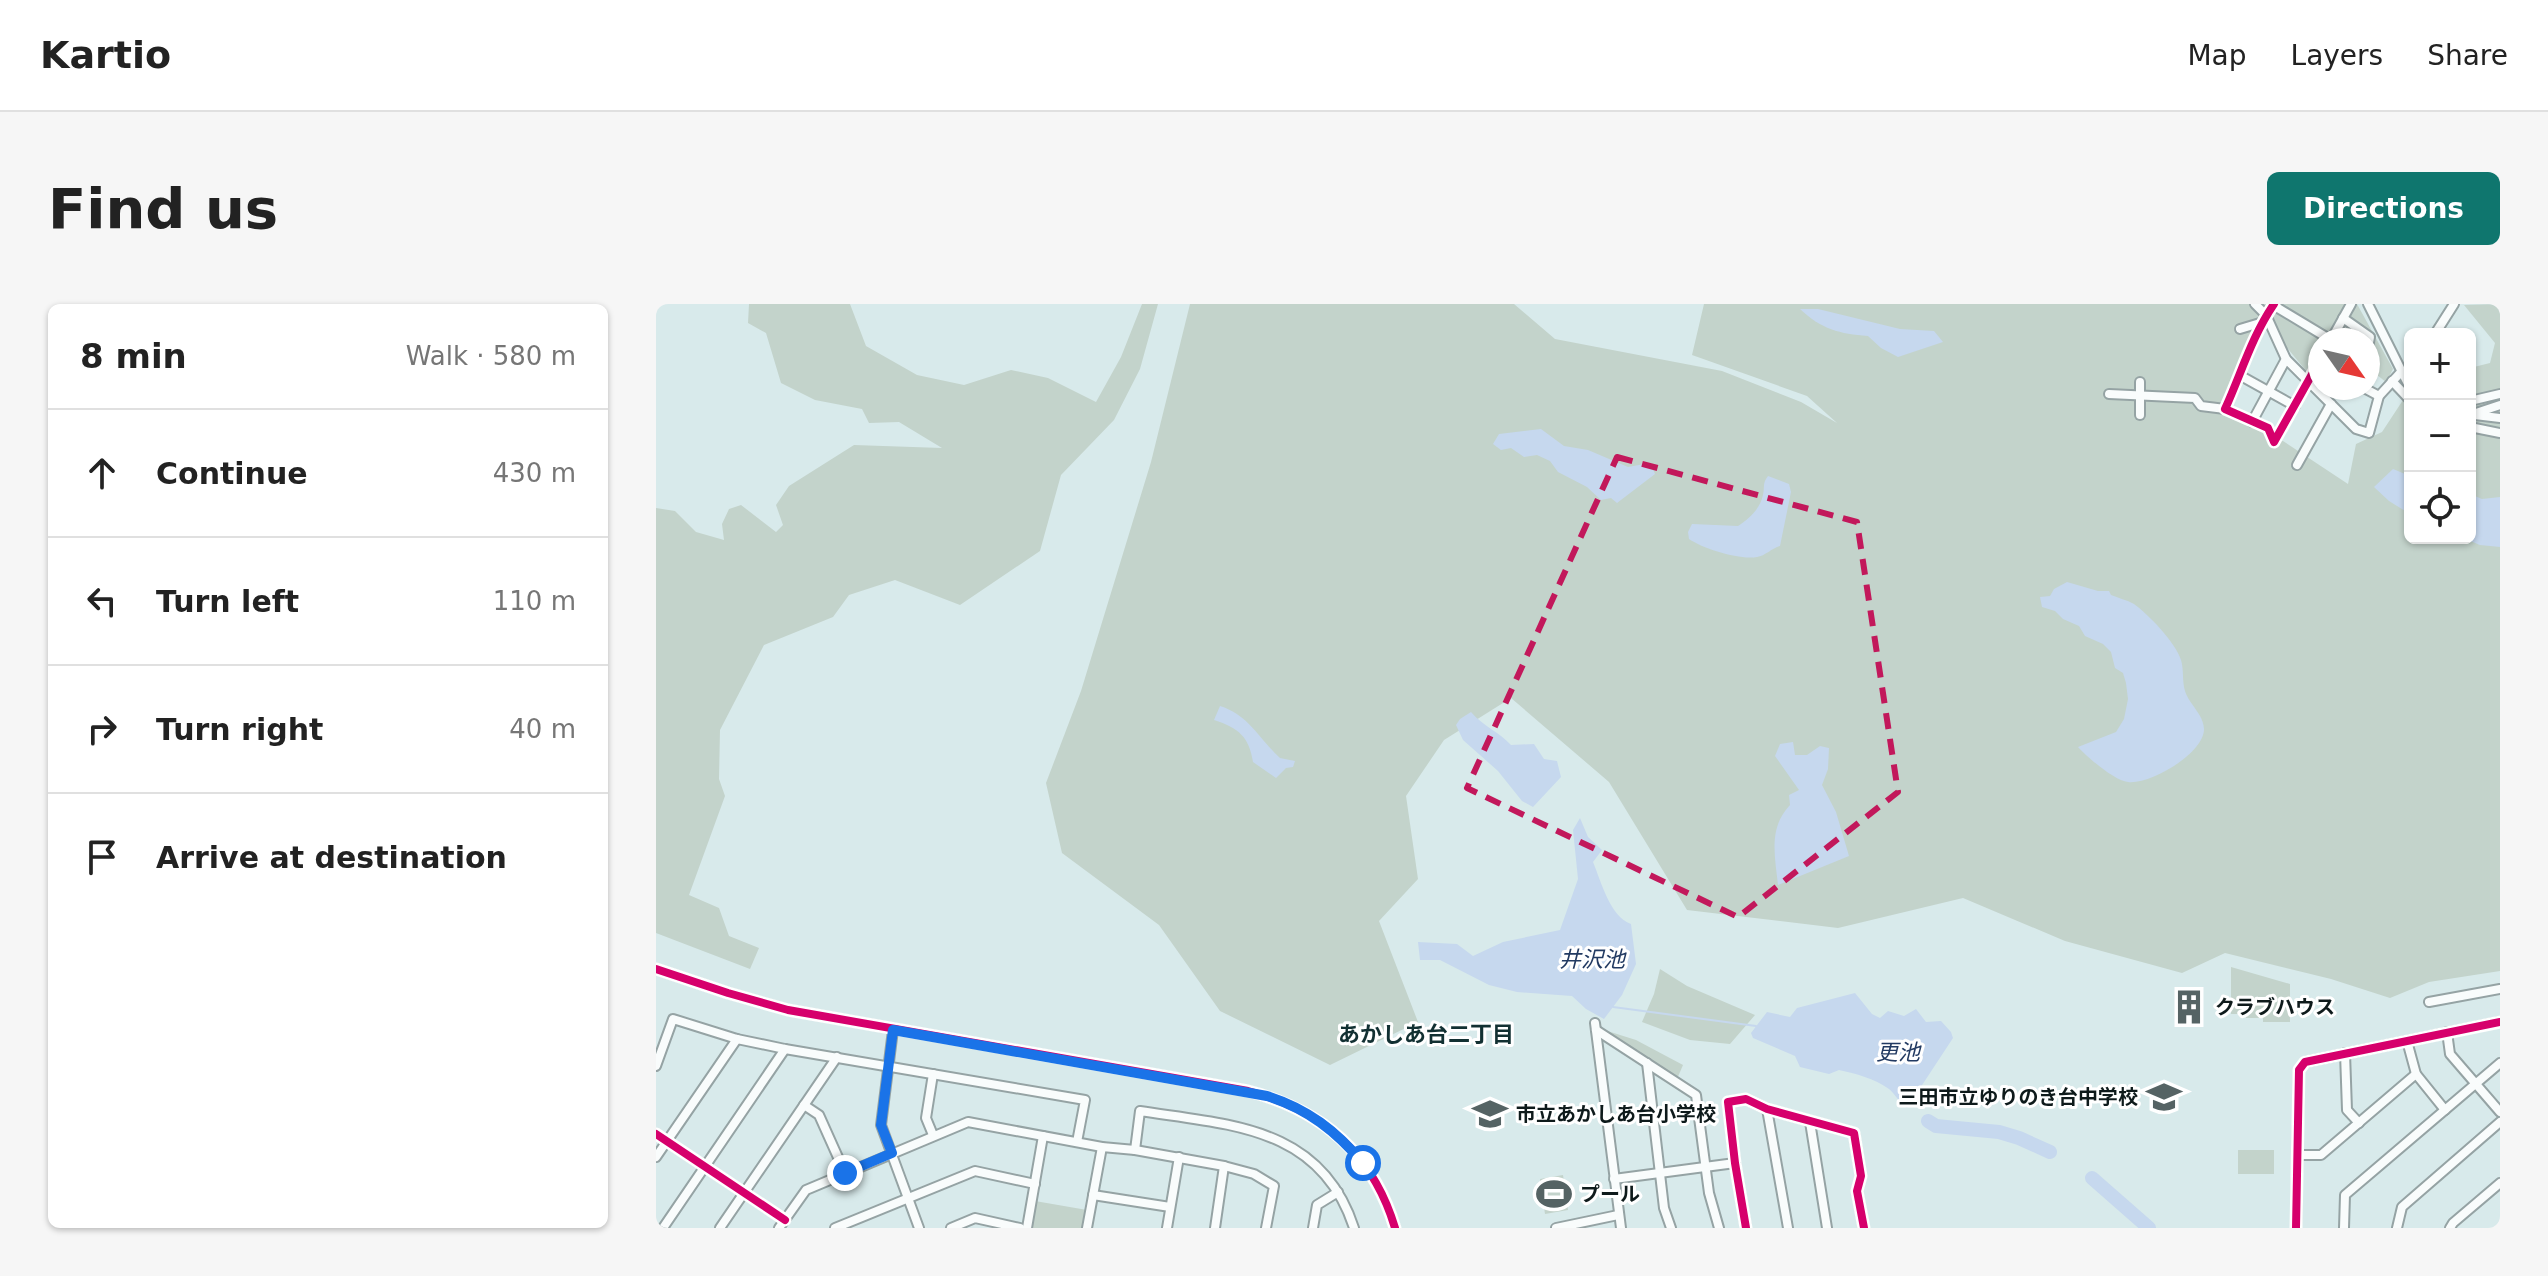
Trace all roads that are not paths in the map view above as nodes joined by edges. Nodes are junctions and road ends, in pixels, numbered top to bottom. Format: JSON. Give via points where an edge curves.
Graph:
{"nodes":[{"id":1,"x":2255,"y":304,"type":"edge"},
{"id":2,"x":2368,"y":304,"type":"edge"},
{"id":3,"x":2454,"y":304,"type":"edge"},
{"id":4,"x":2274,"y":305,"type":"edge"},
{"id":5,"x":2349,"y":305,"type":"edge"},
{"id":6,"x":2343,"y":318,"type":"junction"},
{"id":7,"x":2263,"y":319,"type":"junction"},
{"id":8,"x":2311,"y":328,"type":"edge"},
{"id":9,"x":2338,"y":328,"type":"edge"},
{"id":10,"x":2357,"y":328,"type":"edge"},
{"id":11,"x":2439,"y":328,"type":"edge"},
{"id":12,"x":2240,"y":329,"type":"dead end"},
{"id":13,"x":2239,"y":351,"type":"dead end"},
{"id":14,"x":2249,"y":356,"type":"junction"},
{"id":15,"x":2286,"y":359,"type":"junction"},
{"id":16,"x":2404,"y":372,"type":"edge"},
{"id":17,"x":2241,"y":376,"type":"junction"},
{"id":18,"x":2404,"y":379,"type":"edge"},
{"id":19,"x":2308,"y":380,"type":"edge"},
{"id":20,"x":2392,"y":381,"type":"junction"},
{"id":21,"x":2140,"y":382,"type":"dead end"},
{"id":22,"x":2308,"y":383,"type":"edge"},
{"id":23,"x":2268,"y":391,"type":"junction"},
{"id":24,"x":2109,"y":394,"type":"dead end"},
{"id":25,"x":2404,"y":394,"type":"edge"},
{"id":26,"x":2500,"y":394,"type":"edge"},
{"id":27,"x":2139,"y":395,"type":"junction"},
{"id":28,"x":2380,"y":395,"type":"edge"},
{"id":29,"x":2327,"y":400,"type":"edge"},
{"id":30,"x":2378,"y":400,"type":"edge"},
{"id":31,"x":2474,"y":400,"type":"edge"},
{"id":32,"x":2331,"y":404,"type":"junction"},
{"id":33,"x":2500,"y":405,"type":"edge"},
{"id":34,"x":2295,"y":406,"type":"junction"},
{"id":35,"x":2225,"y":409,"type":"junction"},
{"id":36,"x":2476,"y":412,"type":"edge"},
{"id":37,"x":2140,"y":415,"type":"dead end"},
{"id":38,"x":2476,"y":415,"type":"edge"},
{"id":39,"x":2500,"y":418,"type":"edge"},
{"id":40,"x":2252,"y":422,"type":"junction"},
{"id":41,"x":2476,"y":428,"type":"edge"},
{"id":42,"x":2500,"y":433,"type":"edge"},
{"id":43,"x":2297,"y":465,"type":"dead end"},
{"id":44,"x":656,"y":969,"type":"edge"},
{"id":45,"x":2500,"y":989,"type":"edge"},
{"id":46,"x":2429,"y":1002,"type":"dead end"},
{"id":47,"x":2500,"y":1022,"type":"edge"},
{"id":48,"x":893,"y":1030,"type":"junction"},
{"id":49,"x":2447,"y":1032,"type":"junction"},
{"id":50,"x":737,"y":1039,"type":"junction"},
{"id":51,"x":2407,"y":1041,"type":"junction"},
{"id":52,"x":785,"y":1049,"type":"junction"},
{"id":53,"x":2345,"y":1053,"type":"junction"},
{"id":54,"x":837,"y":1057,"type":"junction"},
{"id":55,"x":1647,"y":1063,"type":"junction"},
{"id":56,"x":2500,"y":1063,"type":"edge"},
{"id":57,"x":656,"y":1066,"type":"edge"},
{"id":58,"x":888,"y":1066,"type":"junction"},
{"id":59,"x":933,"y":1074,"type":"junction"},
{"id":60,"x":2416,"y":1074,"type":"junction"},
{"id":61,"x":2475,"y":1085,"type":"junction"},
{"id":62,"x":804,"y":1105,"type":"junction"},
{"id":63,"x":1767,"y":1109,"type":"junction"},
{"id":64,"x":2445,"y":1110,"type":"junction"},
{"id":65,"x":2500,"y":1112,"type":"edge"},
{"id":66,"x":1810,"y":1122,"type":"junction"},
{"id":67,"x":2500,"y":1122,"type":"edge"},
{"id":68,"x":2359,"y":1123,"type":"junction"},
{"id":69,"x":656,"y":1134,"type":"edge"},
{"id":70,"x":933,"y":1135,"type":"junction"},
{"id":71,"x":1043,"y":1136,"type":"junction"},
{"id":72,"x":667,"y":1141,"type":"junction"},
{"id":73,"x":1077,"y":1142,"type":"junction"},
{"id":74,"x":1102,"y":1147,"type":"junction"},
{"id":75,"x":1135,"y":1150,"type":"junction"},
{"id":76,"x":892,"y":1153,"type":"junction"},
{"id":77,"x":2297,"y":1155,"type":"junction"},
{"id":78,"x":656,"y":1157,"type":"edge"},
{"id":79,"x":1179,"y":1157,"type":"junction"},
{"id":80,"x":1735,"y":1163,"type":"junction"},
{"id":81,"x":705,"y":1166,"type":"junction"},
{"id":82,"x":1224,"y":1166,"type":"junction"},
{"id":83,"x":1706,"y":1167,"type":"junction"},
{"id":84,"x":845,"y":1173,"type":"junction"},
{"id":85,"x":1659,"y":1174,"type":"junction"},
{"id":86,"x":1614,"y":1179,"type":"junction"},
{"id":87,"x":2500,"y":1183,"type":"edge"},
{"id":88,"x":1035,"y":1184,"type":"junction"},
{"id":89,"x":1338,"y":1192,"type":"junction"},
{"id":90,"x":744,"y":1193,"type":"junction"},
{"id":91,"x":1093,"y":1195,"type":"junction"},
{"id":92,"x":908,"y":1198,"type":"junction"},
{"id":93,"x":1170,"y":1207,"type":"junction"},
{"id":94,"x":1618,"y":1215,"type":"junction"},
{"id":95,"x":785,"y":1220,"type":"junction"},
{"id":96,"x":663,"y":1228,"type":"edge"},
{"id":97,"x":720,"y":1228,"type":"edge"},
{"id":98,"x":779,"y":1228,"type":"edge"},
{"id":99,"x":835,"y":1228,"type":"edge"},
{"id":100,"x":919,"y":1228,"type":"edge"},
{"id":101,"x":951,"y":1228,"type":"edge"},
{"id":102,"x":1020,"y":1228,"type":"edge"},
{"id":103,"x":1027,"y":1228,"type":"edge"},
{"id":104,"x":1087,"y":1228,"type":"edge"},
{"id":105,"x":1167,"y":1228,"type":"edge"},
{"id":106,"x":1215,"y":1228,"type":"edge"},
{"id":107,"x":1266,"y":1228,"type":"edge"},
{"id":108,"x":1313,"y":1228,"type":"edge"},
{"id":109,"x":1354,"y":1228,"type":"edge"},
{"id":110,"x":1395,"y":1228,"type":"edge"},
{"id":111,"x":1556,"y":1228,"type":"edge"},
{"id":112,"x":1621,"y":1228,"type":"edge"},
{"id":113,"x":1671,"y":1228,"type":"edge"},
{"id":114,"x":1719,"y":1228,"type":"edge"},
{"id":115,"x":1746,"y":1228,"type":"edge"},
{"id":116,"x":1788,"y":1228,"type":"edge"},
{"id":117,"x":1827,"y":1228,"type":"edge"},
{"id":118,"x":1864,"y":1228,"type":"edge"},
{"id":119,"x":2296,"y":1228,"type":"edge"},
{"id":120,"x":2344,"y":1228,"type":"edge"},
{"id":121,"x":2397,"y":1228,"type":"edge"},
{"id":122,"x":2450,"y":1228,"type":"edge"}],
"edges":[{"from":1,"to":7,"type":"street"},
{"from":2,"to":16,"type":"street"},
{"from":3,"to":11,"type":"street"},
{"from":4,"to":7,"type":"street"},
{"from":4,"to":8,"type":"street"},
{"from":5,"to":6,"type":"street"},
{"from":6,"to":9,"type":"street"},
{"from":6,"to":10,"type":"street"},
{"from":7,"to":12,"type":"street"},
{"from":7,"to":14,"type":"street"},
{"from":7,"to":15,"type":"street"},
{"from":13,"to":14,"type":"street"},
{"from":14,"to":17,"type":"street"},
{"from":15,"to":19,"type":"street"},
{"from":15,"to":23,"type":"street"},
{"from":17,"to":23,"type":"street"},
{"from":17,"to":35,"type":"street"},
{"from":18,"to":20,"type":"street"},
{"from":20,"to":25,"type":"street"},
{"from":20,"to":28,"type":"street"},
{"from":21,"to":27,"type":"street"},
{"from":22,"to":34,"type":"street"},
{"from":23,"to":34,"type":"street"},
{"from":23,"to":40,"type":"street"},
{"from":24,"to":27,"type":"street"},
{"from":26,"to":31,"type":"street"},
{"from":27,"to":35,"type":"street","via":[[2195,398],[2201,406]]},
{"from":27,"to":37,"type":"street"},
{"from":29,"to":32,"type":"street"},
{"from":30,"to":32,"type":"street","via":[[2369,433],[2356,429]]},
{"from":32,"to":43,"type":"street"},
{"from":33,"to":36,"type":"street"},
{"from":34,"to":40,"type":"street","via":[[2274,442],[2268,428]]},
{"from":35,"to":40,"type":"street"},
{"from":38,"to":39,"type":"street"},
{"from":41,"to":42,"type":"street"},
{"from":44,"to":48,"type":"street","via":[[788,1010]]},
{"from":45,"to":46,"type":"street"},
{"from":47,"to":49,"type":"street"},
{"from":48,"to":58,"type":"street"},
{"from":48,"to":110,"type":"street","via":[[1286,1102],[1321,1121],[1363,1163]]},
{"from":49,"to":51,"type":"street"},
{"from":49,"to":61,"type":"street","via":[[2450,1054]]},
{"from":50,"to":52,"type":"street"},
{"from":50,"to":57,"type":"street","via":[[673,1019]]},
{"from":50,"to":72,"type":"street"},
{"from":51,"to":53,"type":"street"},
{"from":51,"to":60,"type":"street"},
{"from":52,"to":54,"type":"street"},
{"from":52,"to":81,"type":"street"},
{"from":53,"to":68,"type":"street","via":[[2347,1110]]},
{"from":53,"to":77,"type":"street","via":[[2305,1062],[2299,1070]]},
{"from":54,"to":58,"type":"street"},
{"from":54,"to":62,"type":"street"},
{"from":55,"to":83,"type":"street","via":[[1696,1095]]},
{"from":55,"to":85,"type":"street"},
{"from":55,"to":86,"type":"street","via":[[1596,1026]]},
{"from":56,"to":61,"type":"street"},
{"from":58,"to":59,"type":"street"},
{"from":58,"to":76,"type":"street","via":[[881,1125]]},
{"from":59,"to":70,"type":"street","via":[[926,1118]]},
{"from":59,"to":73,"type":"street","via":[[1085,1100]]},
{"from":60,"to":64,"type":"street"},
{"from":60,"to":68,"type":"street"},
{"from":61,"to":64,"type":"street"},
{"from":61,"to":65,"type":"street"},
{"from":62,"to":84,"type":"street","via":[[819,1115]]},
{"from":62,"to":90,"type":"street"},
{"from":63,"to":66,"type":"street"},
{"from":63,"to":80,"type":"street","via":[[1746,1099],[1728,1102]]},
{"from":63,"to":116,"type":"street"},
{"from":64,"to":120,"type":"street","via":[[2345,1195]]},
{"from":66,"to":117,"type":"street"},
{"from":66,"to":118,"type":"street","via":[[1854,1133]]},
{"from":67,"to":121,"type":"street","via":[[2402,1207]]},
{"from":68,"to":77,"type":"street","via":[[2321,1155]]},
{"from":69,"to":72,"type":"street"},
{"from":70,"to":71,"type":"street","via":[[968,1122]]},
{"from":70,"to":76,"type":"street"},
{"from":71,"to":73,"type":"street"},
{"from":71,"to":88,"type":"street"},
{"from":72,"to":78,"type":"street"},
{"from":72,"to":81,"type":"street"},
{"from":73,"to":74,"type":"street"},
{"from":74,"to":75,"type":"street"},
{"from":74,"to":91,"type":"street"},
{"from":75,"to":79,"type":"street"},
{"from":75,"to":89,"type":"street","via":[[1140,1111],[1240,1127],[1300,1151]]},
{"from":76,"to":84,"type":"street"},
{"from":76,"to":92,"type":"street"},
{"from":77,"to":119,"type":"street"},
{"from":79,"to":82,"type":"street"},
{"from":79,"to":93,"type":"street"},
{"from":80,"to":83,"type":"street"},
{"from":80,"to":115,"type":"street"},
{"from":81,"to":90,"type":"street"},
{"from":81,"to":96,"type":"street"},
{"from":82,"to":106,"type":"street"},
{"from":82,"to":107,"type":"street","via":[[1274,1186]]},
{"from":83,"to":85,"type":"street"},
{"from":83,"to":114,"type":"street"},
{"from":84,"to":95,"type":"street","via":[[806,1190]]},
{"from":85,"to":86,"type":"street"},
{"from":85,"to":113,"type":"street"},
{"from":86,"to":94,"type":"street"},
{"from":87,"to":122,"type":"street"},
{"from":88,"to":92,"type":"street","via":[[975,1171]]},
{"from":88,"to":103,"type":"street"},
{"from":89,"to":108,"type":"street","via":[[1317,1205]]},
{"from":89,"to":109,"type":"street"},
{"from":90,"to":95,"type":"street"},
{"from":90,"to":97,"type":"street"},
{"from":91,"to":93,"type":"street"},
{"from":91,"to":104,"type":"street"},
{"from":92,"to":99,"type":"street"},
{"from":92,"to":100,"type":"street"},
{"from":93,"to":105,"type":"street"},
{"from":94,"to":111,"type":"street"},
{"from":94,"to":112,"type":"street"},
{"from":95,"to":98,"type":"street"},
{"from":101,"to":102,"type":"street","via":[[975,1218]]}]}
